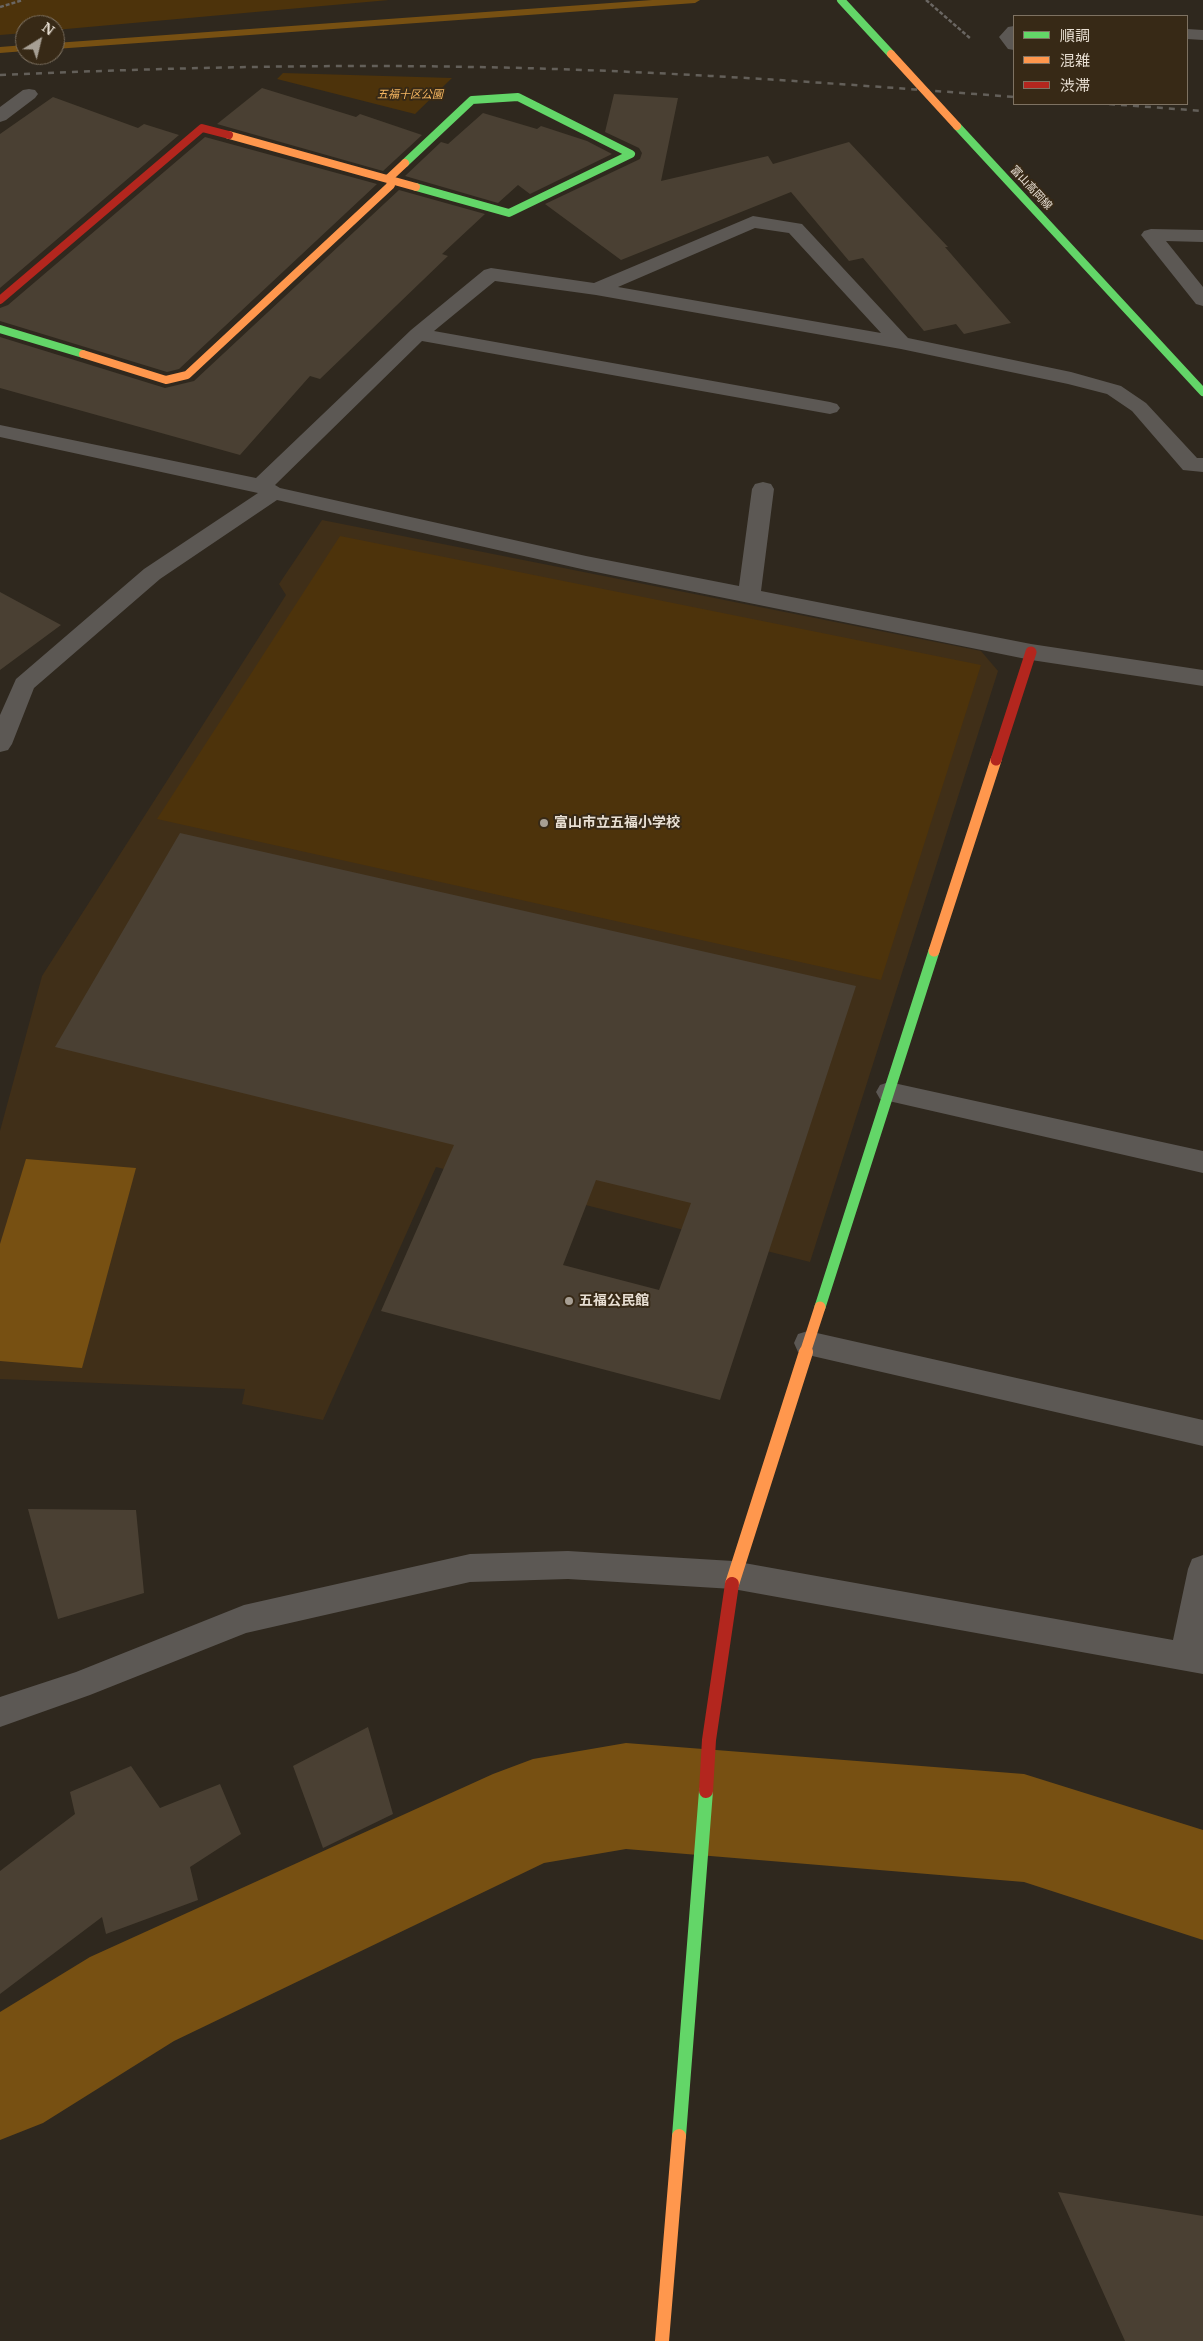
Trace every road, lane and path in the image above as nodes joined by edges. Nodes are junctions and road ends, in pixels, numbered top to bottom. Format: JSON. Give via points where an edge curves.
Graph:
{"nodes":[{"id":1,"x":21,"y":0,"type":"edge"},
{"id":2,"x":841,"y":0,"type":"edge"},
{"id":3,"x":0,"y":7,"type":"edge"},
{"id":4,"x":1013,"y":32,"type":"edge"},
{"id":5,"x":1188,"y":34,"type":"edge"},
{"id":6,"x":1203,"y":35,"type":"edge"},
{"id":7,"x":1013,"y":44,"type":"edge"},
{"id":8,"x":29,"y":94,"type":"dead end"},
{"id":9,"x":0,"y":116,"type":"edge"},
{"id":10,"x":390,"y":181,"type":"junction"},
{"id":11,"x":1203,"y":236,"type":"edge"},
{"id":12,"x":596,"y":289,"type":"junction"},
{"id":13,"x":0,"y":300,"type":"edge"},
{"id":14,"x":1203,"y":300,"type":"edge"},
{"id":15,"x":0,"y":329,"type":"edge"},
{"id":16,"x":418,"y":334,"type":"junction"},
{"id":17,"x":901,"y":343,"type":"junction"},
{"id":18,"x":1203,"y":392,"type":"edge"},
{"id":19,"x":830,"y":408,"type":"dead end"},
{"id":20,"x":0,"y":431,"type":"edge"},
{"id":21,"x":1203,"y":466,"type":"edge"},
{"id":22,"x":267,"y":489,"type":"junction"},
{"id":23,"x":764,"y":489,"type":"dead end"},
{"id":24,"x":749,"y":596,"type":"junction"},
{"id":25,"x":1031,"y":652,"type":"junction"},
{"id":26,"x":1203,"y":678,"type":"edge"},
{"id":27,"x":0,"y":744,"type":"edge"},
{"id":28,"x":888,"y":1092,"type":"junction"},
{"id":29,"x":1203,"y":1162,"type":"edge"},
{"id":30,"x":808,"y":1343,"type":"junction"},
{"id":31,"x":1203,"y":1433,"type":"edge"},
{"id":32,"x":1203,"y":1568,"type":"edge"},
{"id":33,"x":733,"y":1575,"type":"junction"},
{"id":34,"x":1195,"y":1659,"type":"edge"},
{"id":35,"x":0,"y":1712,"type":"edge"},
{"id":36,"x":662,"y":2341,"type":"edge"}],
"edges":[{"from":1,"to":3,"type":"path"},
{"from":2,"to":18,"type":"street","name":"富山高岡線","bridge":true},
{"from":4,"to":7,"type":"street","via":[[1008,37]]},
{"from":5,"to":6,"type":"street"},
{"from":8,"to":9,"type":"street"},
{"from":10,"to":10,"type":"street","via":[[509,213],[631,154],[518,97],[472,100],[389,178]]},
{"from":10,"to":13,"type":"street","via":[[202,128]]},
{"from":10,"to":15,"type":"street","via":[[391,186],[186,375],[166,380]]},
{"from":11,"to":14,"type":"street","via":[[1151,235]]},
{"from":12,"to":16,"type":"street","via":[[491,274]]},
{"from":12,"to":17,"type":"street"},
{"from":12,"to":17,"type":"street","via":[[753,222],[796,228]]},
{"from":16,"to":19,"type":"street"},
{"from":16,"to":22,"type":"street"},
{"from":17,"to":21,"type":"street","via":[[1114,390],[1139,407],[1191,465]]},
{"from":20,"to":22,"type":"street"},
{"from":22,"to":24,"type":"street","via":[[586,563]]},
{"from":22,"to":27,"type":"street","via":[[152,574],[24,684]]},
{"from":23,"to":24,"type":"street"},
{"from":24,"to":25,"type":"street"},
{"from":25,"to":26,"type":"street"},
{"from":25,"to":28,"type":"street"},
{"from":28,"to":29,"type":"street"},
{"from":28,"to":30,"type":"street"},
{"from":30,"to":31,"type":"street"},
{"from":30,"to":33,"type":"street"},
{"from":32,"to":34,"type":"street"},
{"from":33,"to":34,"type":"street"},
{"from":33,"to":35,"type":"street","via":[[568,1565],[470,1568],[244,1619],[79,1685]]},
{"from":33,"to":36,"type":"street","via":[[709,1740],[702,1862]]}]}
